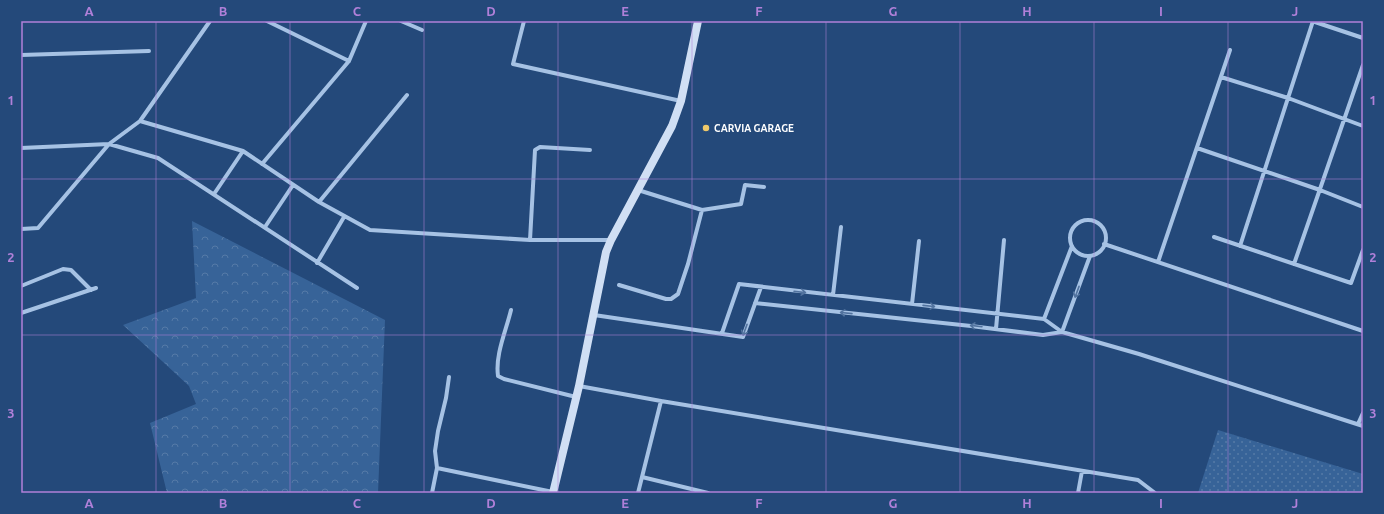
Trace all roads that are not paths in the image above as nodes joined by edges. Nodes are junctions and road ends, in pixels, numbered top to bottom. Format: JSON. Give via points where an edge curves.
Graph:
{"nodes":[{"id":1,"x":210,"y":21,"type":"edge"},
{"id":2,"x":267,"y":21,"type":"edge"},
{"id":3,"x":366,"y":21,"type":"edge"},
{"id":4,"x":401,"y":21,"type":"edge"},
{"id":5,"x":524,"y":21,"type":"edge"},
{"id":6,"x":698,"y":21,"type":"edge"},
{"id":7,"x":1312,"y":21,"type":"edge"},
{"id":8,"x":278,"y":23,"type":"edge"},
{"id":9,"x":422,"y":30,"type":"dead end"},
{"id":10,"x":1363,"y":38,"type":"edge"},
{"id":11,"x":1230,"y":50,"type":"dead end"},
{"id":12,"x":149,"y":51,"type":"dead end"},
{"id":13,"x":21,"y":55,"type":"edge"},
{"id":14,"x":349,"y":61,"type":"junction"},
{"id":15,"x":1363,"y":65,"type":"edge"},
{"id":16,"x":1221,"y":77,"type":"junction"},
{"id":17,"x":407,"y":95,"type":"dead end"},
{"id":18,"x":1288,"y":98,"type":"junction"},
{"id":19,"x":681,"y":101,"type":"junction"},
{"id":20,"x":1344,"y":120,"type":"junction"},
{"id":21,"x":140,"y":121,"type":"junction"},
{"id":22,"x":1363,"y":126,"type":"edge"},
{"id":23,"x":109,"y":144,"type":"junction"},
{"id":24,"x":21,"y":148,"type":"edge"},
{"id":25,"x":1197,"y":148,"type":"junction"},
{"id":26,"x":590,"y":150,"type":"dead end"},
{"id":27,"x":243,"y":151,"type":"junction"},
{"id":28,"x":262,"y":164,"type":"junction"},
{"id":29,"x":1264,"y":171,"type":"junction"},
{"id":30,"x":293,"y":185,"type":"junction"},
{"id":31,"x":764,"y":187,"type":"dead end"},
{"id":32,"x":638,"y":190,"type":"junction"},
{"id":33,"x":1320,"y":190,"type":"junction"},
{"id":34,"x":214,"y":194,"type":"junction"},
{"id":35,"x":320,"y":202,"type":"junction"},
{"id":36,"x":1363,"y":207,"type":"edge"},
{"id":37,"x":702,"y":210,"type":"junction"},
{"id":38,"x":344,"y":217,"type":"junction"},
{"id":39,"x":265,"y":227,"type":"junction"},
{"id":40,"x":841,"y":227,"type":"dead end"},
{"id":41,"x":21,"y":229,"type":"edge"},
{"id":42,"x":1214,"y":237,"type":"dead end"},
{"id":43,"x":530,"y":240,"type":"junction"},
{"id":44,"x":611,"y":240,"type":"junction"},
{"id":45,"x":1004,"y":240,"type":"dead end"},
{"id":46,"x":919,"y":241,"type":"dead end"},
{"id":47,"x":1104,"y":244,"type":"junction"},
{"id":48,"x":1072,"y":246,"type":"junction"},
{"id":49,"x":1240,"y":246,"type":"junction"},
{"id":50,"x":1363,"y":250,"type":"edge"},
{"id":51,"x":1090,"y":256,"type":"junction"},
{"id":52,"x":1158,"y":262,"type":"junction"},
{"id":53,"x":317,"y":263,"type":"junction"},
{"id":54,"x":1294,"y":264,"type":"junction"},
{"id":55,"x":619,"y":285,"type":"dead end"},
{"id":56,"x":21,"y":286,"type":"edge"},
{"id":57,"x":761,"y":287,"type":"junction"},
{"id":58,"x":96,"y":288,"type":"dead end"},
{"id":59,"x":357,"y":288,"type":"dead end"},
{"id":60,"x":91,"y":290,"type":"junction"},
{"id":61,"x":833,"y":295,"type":"junction"},
{"id":62,"x":755,"y":303,"type":"junction"},
{"id":63,"x":912,"y":304,"type":"junction"},
{"id":64,"x":511,"y":310,"type":"dead end"},
{"id":65,"x":21,"y":313,"type":"edge"},
{"id":66,"x":997,"y":313,"type":"junction"},
{"id":67,"x":593,"y":315,"type":"junction"},
{"id":68,"x":1044,"y":319,"type":"junction"},
{"id":69,"x":996,"y":329,"type":"junction"},
{"id":70,"x":1363,"y":331,"type":"edge"},
{"id":71,"x":1062,"y":332,"type":"junction"},
{"id":72,"x":722,"y":333,"type":"junction"},
{"id":73,"x":449,"y":377,"type":"dead end"},
{"id":74,"x":579,"y":386,"type":"junction"},
{"id":75,"x":576,"y":397,"type":"junction"},
{"id":76,"x":661,"y":401,"type":"junction"},
{"id":77,"x":1363,"y":413,"type":"edge"},
{"id":78,"x":1361,"y":425,"type":"edge"},
{"id":79,"x":437,"y":468,"type":"junction"},
{"id":80,"x":1082,"y":471,"type":"junction"},
{"id":81,"x":642,"y":477,"type":"junction"},
{"id":82,"x":553,"y":492,"type":"edge"},
{"id":83,"x":432,"y":493,"type":"edge"},
{"id":84,"x":638,"y":493,"type":"edge"},
{"id":85,"x":708,"y":493,"type":"edge"},
{"id":86,"x":1078,"y":493,"type":"edge"},
{"id":87,"x":1155,"y":493,"type":"edge"}],
"edges":[{"from":1,"to":21,"type":"street"},
{"from":2,"to":8,"type":"street"},
{"from":3,"to":14,"type":"street"},
{"from":4,"to":9,"type":"street"},
{"from":5,"to":19,"type":"street","via":[[513,64]]},
{"from":6,"to":19,"type":"street"},
{"from":7,"to":10,"type":"street"},
{"from":7,"to":18,"type":"street"},
{"from":8,"to":14,"type":"street"},
{"from":11,"to":16,"type":"street"},
{"from":12,"to":13,"type":"street"},
{"from":14,"to":28,"type":"street"},
{"from":15,"to":20,"type":"street"},
{"from":16,"to":18,"type":"street"},
{"from":16,"to":25,"type":"street"},
{"from":17,"to":35,"type":"street"},
{"from":18,"to":20,"type":"street"},
{"from":18,"to":29,"type":"street"},
{"from":19,"to":32,"type":"street","via":[[672,126]]},
{"from":20,"to":22,"type":"street"},
{"from":20,"to":33,"type":"street"},
{"from":21,"to":23,"type":"street"},
{"from":21,"to":27,"type":"street"},
{"from":23,"to":24,"type":"street"},
{"from":23,"to":34,"type":"street","via":[[158,158]]},
{"from":23,"to":41,"type":"street","via":[[38,228]]},
{"from":25,"to":29,"type":"street"},
{"from":25,"to":52,"type":"street"},
{"from":26,"to":43,"type":"street","via":[[540,147],[534,150]]},
{"from":27,"to":28,"type":"street"},
{"from":27,"to":34,"type":"street"},
{"from":28,"to":30,"type":"street"},
{"from":29,"to":33,"type":"street"},
{"from":29,"to":49,"type":"street"},
{"from":30,"to":35,"type":"street"},
{"from":30,"to":39,"type":"street"},
{"from":31,"to":37,"type":"street","via":[[745,185],[741,204]]},
{"from":32,"to":37,"type":"street"},
{"from":32,"to":44,"type":"street"},
{"from":33,"to":36,"type":"street"},
{"from":33,"to":54,"type":"street"},
{"from":34,"to":39,"type":"street"},
{"from":35,"to":38,"type":"street"},
{"from":37,"to":55,"type":"street","via":[[678,294],[672,299],[666,299]]},
{"from":38,"to":43,"type":"street","via":[[370,230]]},
{"from":38,"to":53,"type":"street"},
{"from":39,"to":53,"type":"street"},
{"from":40,"to":61,"type":"street"},
{"from":42,"to":49,"type":"street"},
{"from":43,"to":44,"type":"street"},
{"from":44,"to":67,"type":"street","via":[[606,252]]},
{"from":45,"to":66,"type":"street"},
{"from":46,"to":63,"type":"street"},
{"from":47,"to":48,"type":"street","via":[[1105,235],[1100,225],[1085,220],[1072,230]]},
{"from":47,"to":51,"type":"street"},
{"from":47,"to":52,"type":"street"},
{"from":48,"to":51,"type":"street","via":[[1079,254]]},
{"from":48,"to":68,"type":"street"},
{"from":49,"to":54,"type":"street"},
{"from":50,"to":54,"type":"street","via":[[1351,283]]},
{"from":51,"to":71,"type":"street","one_way":true},
{"from":52,"to":70,"type":"street"},
{"from":53,"to":59,"type":"street"},
{"from":56,"to":60,"type":"street","via":[[63,269],[70,270]]},
{"from":57,"to":61,"type":"street","one_way":true},
{"from":57,"to":62,"type":"street"},
{"from":57,"to":72,"type":"street","via":[[739,284]]},
{"from":58,"to":60,"type":"street"},
{"from":60,"to":65,"type":"street"},
{"from":61,"to":63,"type":"street"},
{"from":69,"to":62,"type":"street","one_way":true},
{"from":62,"to":72,"type":"street","one_way":true,"via":[[743,337]]},
{"from":63,"to":66,"type":"street","one_way":true},
{"from":64,"to":75,"type":"street","via":[[500,353],[498,376]]},
{"from":66,"to":68,"type":"street"},
{"from":66,"to":69,"type":"street"},
{"from":67,"to":72,"type":"street"},
{"from":67,"to":74,"type":"street"},
{"from":68,"to":71,"type":"street"},
{"from":69,"to":71,"type":"street","via":[[1043,335]]},
{"from":71,"to":78,"type":"street"},
{"from":73,"to":79,"type":"street","via":[[435,451]]},
{"from":74,"to":75,"type":"street"},
{"from":74,"to":76,"type":"street"},
{"from":75,"to":82,"type":"street"},
{"from":76,"to":80,"type":"street"},
{"from":76,"to":81,"type":"street"},
{"from":77,"to":78,"type":"street"},
{"from":79,"to":82,"type":"street"},
{"from":79,"to":83,"type":"street"},
{"from":80,"to":86,"type":"street"},
{"from":80,"to":87,"type":"street","via":[[1138,480]]},
{"from":81,"to":84,"type":"street"},
{"from":81,"to":85,"type":"street"}]}
